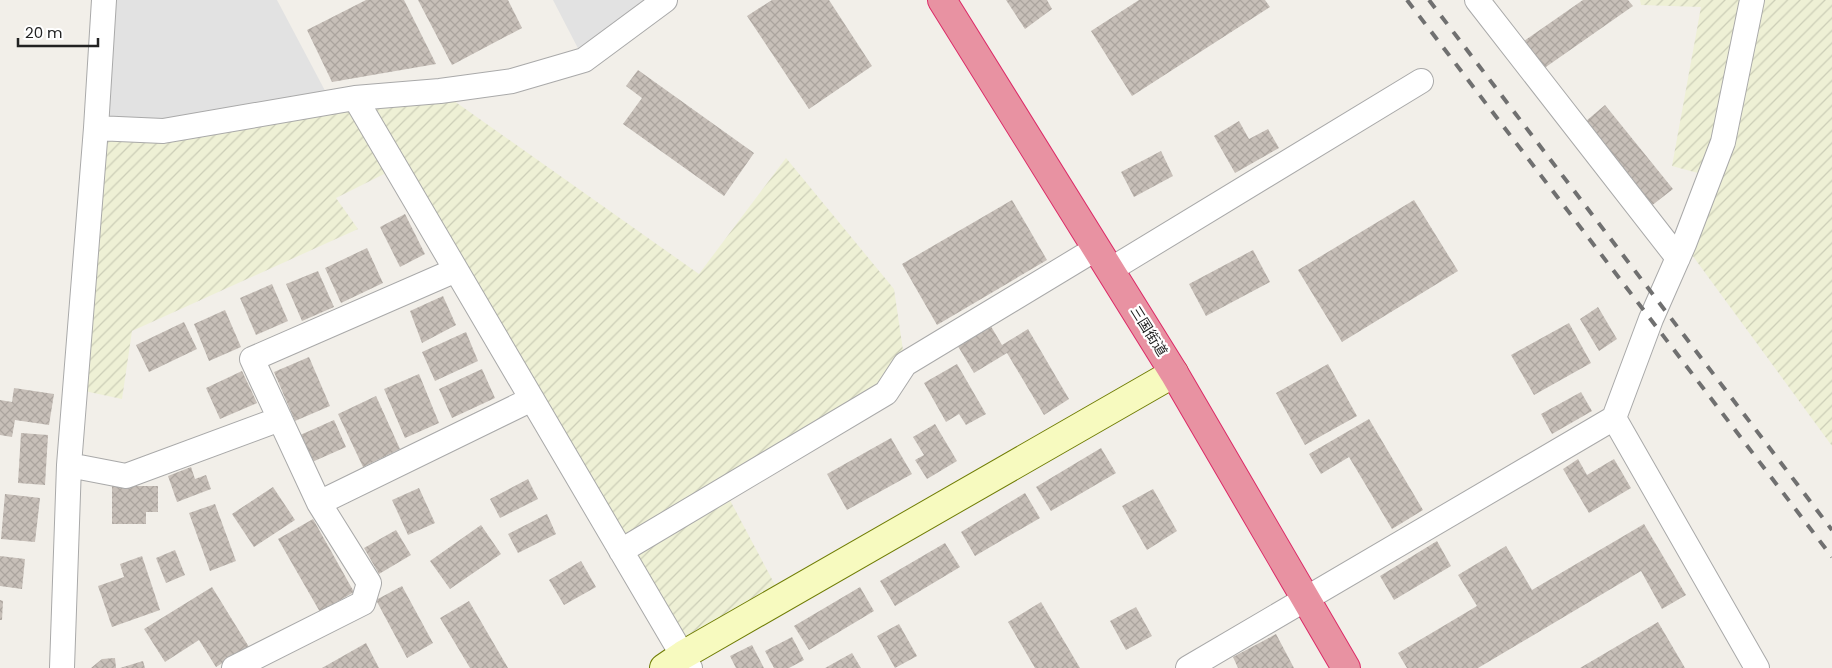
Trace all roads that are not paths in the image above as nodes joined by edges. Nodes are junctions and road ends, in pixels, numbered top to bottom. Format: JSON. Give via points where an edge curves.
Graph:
{"nodes":[{"id":1,"x":104,"y":0,"type":"edge"},
{"id":2,"x":665,"y":0,"type":"edge"},
{"id":3,"x":942,"y":0,"type":"edge"},
{"id":4,"x":1477,"y":0,"type":"edge"},
{"id":5,"x":1752,"y":0,"type":"edge"},
{"id":6,"x":1421,"y":81,"type":"dead end"},
{"id":7,"x":355,"y":98,"type":"junction"},
{"id":8,"x":96,"y":128,"type":"junction"},
{"id":9,"x":1678,"y":258,"type":"junction"},
{"id":10,"x":1103,"y":259,"type":"junction"},
{"id":11,"x":456,"y":270,"type":"junction"},
{"id":12,"x":1174,"y":373,"type":"junction"},
{"id":13,"x":532,"y":399,"type":"junction"},
{"id":14,"x":1614,"y":418,"type":"junction"},
{"id":15,"x":280,"y":419,"type":"junction"},
{"id":16,"x":69,"y":465,"type":"junction"},
{"id":17,"x":319,"y":504,"type":"junction"},
{"id":18,"x":621,"y":550,"type":"junction"},
{"id":19,"x":1305,"y":600,"type":"junction"},
{"id":20,"x":679,"y":664,"type":"edge"},
{"id":21,"x":62,"y":668,"type":"edge"},
{"id":22,"x":234,"y":668,"type":"edge"},
{"id":23,"x":1188,"y":668,"type":"edge"},
{"id":24,"x":1346,"y":668,"type":"edge"},
{"id":25,"x":1757,"y":668,"type":"edge"}],
"edges":[{"from":1,"to":8,"type":"street"},
{"from":2,"to":7,"type":"street","via":[[584,60],[512,81]]},
{"from":3,"to":10,"type":"highway","name":"三国街道"},
{"from":4,"to":9,"type":"street"},
{"from":5,"to":9,"type":"street","via":[[1723,142]]},
{"from":6,"to":10,"type":"street"},
{"from":7,"to":8,"type":"street","via":[[163,131]]},
{"from":7,"to":11,"type":"street"},
{"from":8,"to":16,"type":"street"},
{"from":9,"to":14,"type":"street"},
{"from":10,"to":12,"type":"highway","name":"三国街道"},
{"from":10,"to":18,"type":"street","via":[[905,364],[886,393]]},
{"from":11,"to":13,"type":"street"},
{"from":11,"to":15,"type":"street","via":[[252,360]]},
{"from":12,"to":19,"type":"highway","name":"三国街道"},
{"from":12,"to":20,"type":"street"},
{"from":13,"to":17,"type":"street"},
{"from":13,"to":18,"type":"street"},
{"from":14,"to":19,"type":"street"},
{"from":14,"to":25,"type":"street"},
{"from":15,"to":16,"type":"street","via":[[126,476]]},
{"from":15,"to":17,"type":"street"},
{"from":16,"to":21,"type":"street"},
{"from":17,"to":22,"type":"street","via":[[369,583],[362,603]]},
{"from":18,"to":20,"type":"street"},
{"from":19,"to":23,"type":"street"},
{"from":19,"to":24,"type":"highway","name":"三国街道"}]}
